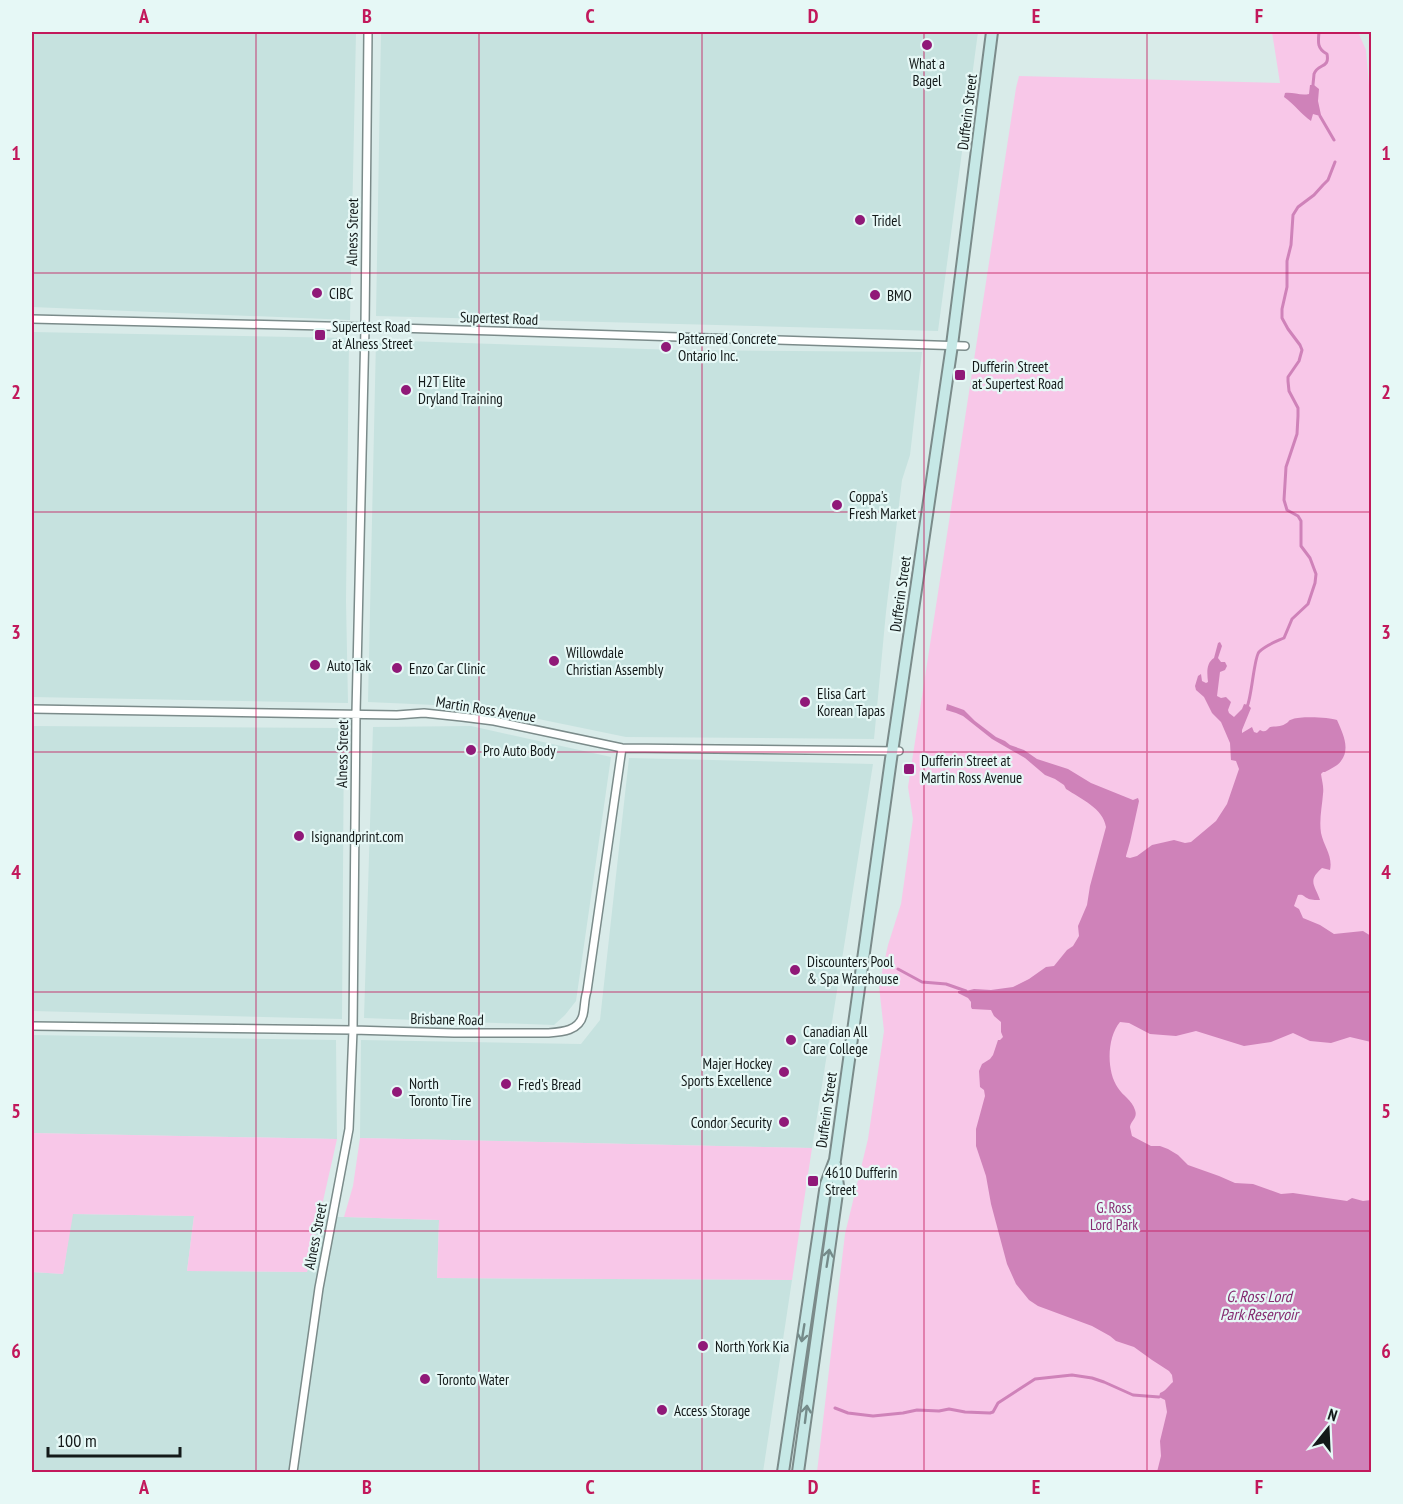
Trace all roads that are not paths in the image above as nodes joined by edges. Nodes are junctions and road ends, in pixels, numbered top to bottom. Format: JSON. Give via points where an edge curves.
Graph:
{"nodes":[{"id":1,"x":368,"y":32,"type":"edge"},
{"id":2,"x":992,"y":32,"type":"edge"},
{"id":3,"x":32,"y":319,"type":"edge"},
{"id":4,"x":365,"y":327,"type":"junction"},
{"id":5,"x":952,"y":345,"type":"junction"},
{"id":6,"x":965,"y":346,"type":"dead end"},
{"id":7,"x":32,"y":709,"type":"edge"},
{"id":8,"x":356,"y":713,"type":"junction"},
{"id":9,"x":622,"y":747,"type":"junction"},
{"id":10,"x":896,"y":751,"type":"junction"},
{"id":11,"x":32,"y":1026,"type":"edge"},
{"id":12,"x":353,"y":1030,"type":"junction"},
{"id":13,"x":835,"y":1160,"type":"junction"},
{"id":14,"x":293,"y":1473,"type":"edge"},
{"id":15,"x":783,"y":1473,"type":"edge"},
{"id":16,"x":798,"y":1473,"type":"edge"}],
"edges":[{"from":1,"to":4,"type":"street","name":"Alness Street"},
{"from":2,"to":5,"type":"main road","name":"Dufferin Street"},
{"from":3,"to":4,"type":"street","name":"Supertest Road"},
{"from":4,"to":5,"type":"street","name":"Supertest Road"},
{"from":4,"to":8,"type":"street","name":"Alness Street"},
{"from":5,"to":6,"type":"street","name":"Supertest Road"},
{"from":5,"to":10,"type":"main road","name":"Dufferin Street"},
{"from":7,"to":8,"type":"street","name":"Martin Ross Avenue"},
{"from":8,"to":9,"type":"street","name":"Martin Ross Avenue","via":[[462,717]]},
{"from":8,"to":12,"type":"street","name":"Alness Street"},
{"from":9,"to":10,"type":"street","name":"Martin Ross Avenue"},
{"from":9,"to":12,"type":"street","name":"Brisbane Road","via":[[583,1018],[577,1027],[548,1034]]},
{"from":10,"to":13,"type":"main road","name":"Dufferin Street"},
{"from":11,"to":12,"type":"street","name":"Brisbane Road"},
{"from":12,"to":14,"type":"street","name":"Alness Street","via":[[349,1129],[319,1288]]},
{"from":13,"to":15,"type":"main road","name":"Dufferin Street","one_way":true,"via":[[826,1184]]},
{"from":16,"to":13,"type":"main road","name":"Dufferin Street","one_way":true,"via":[[838,1186]]}]}
